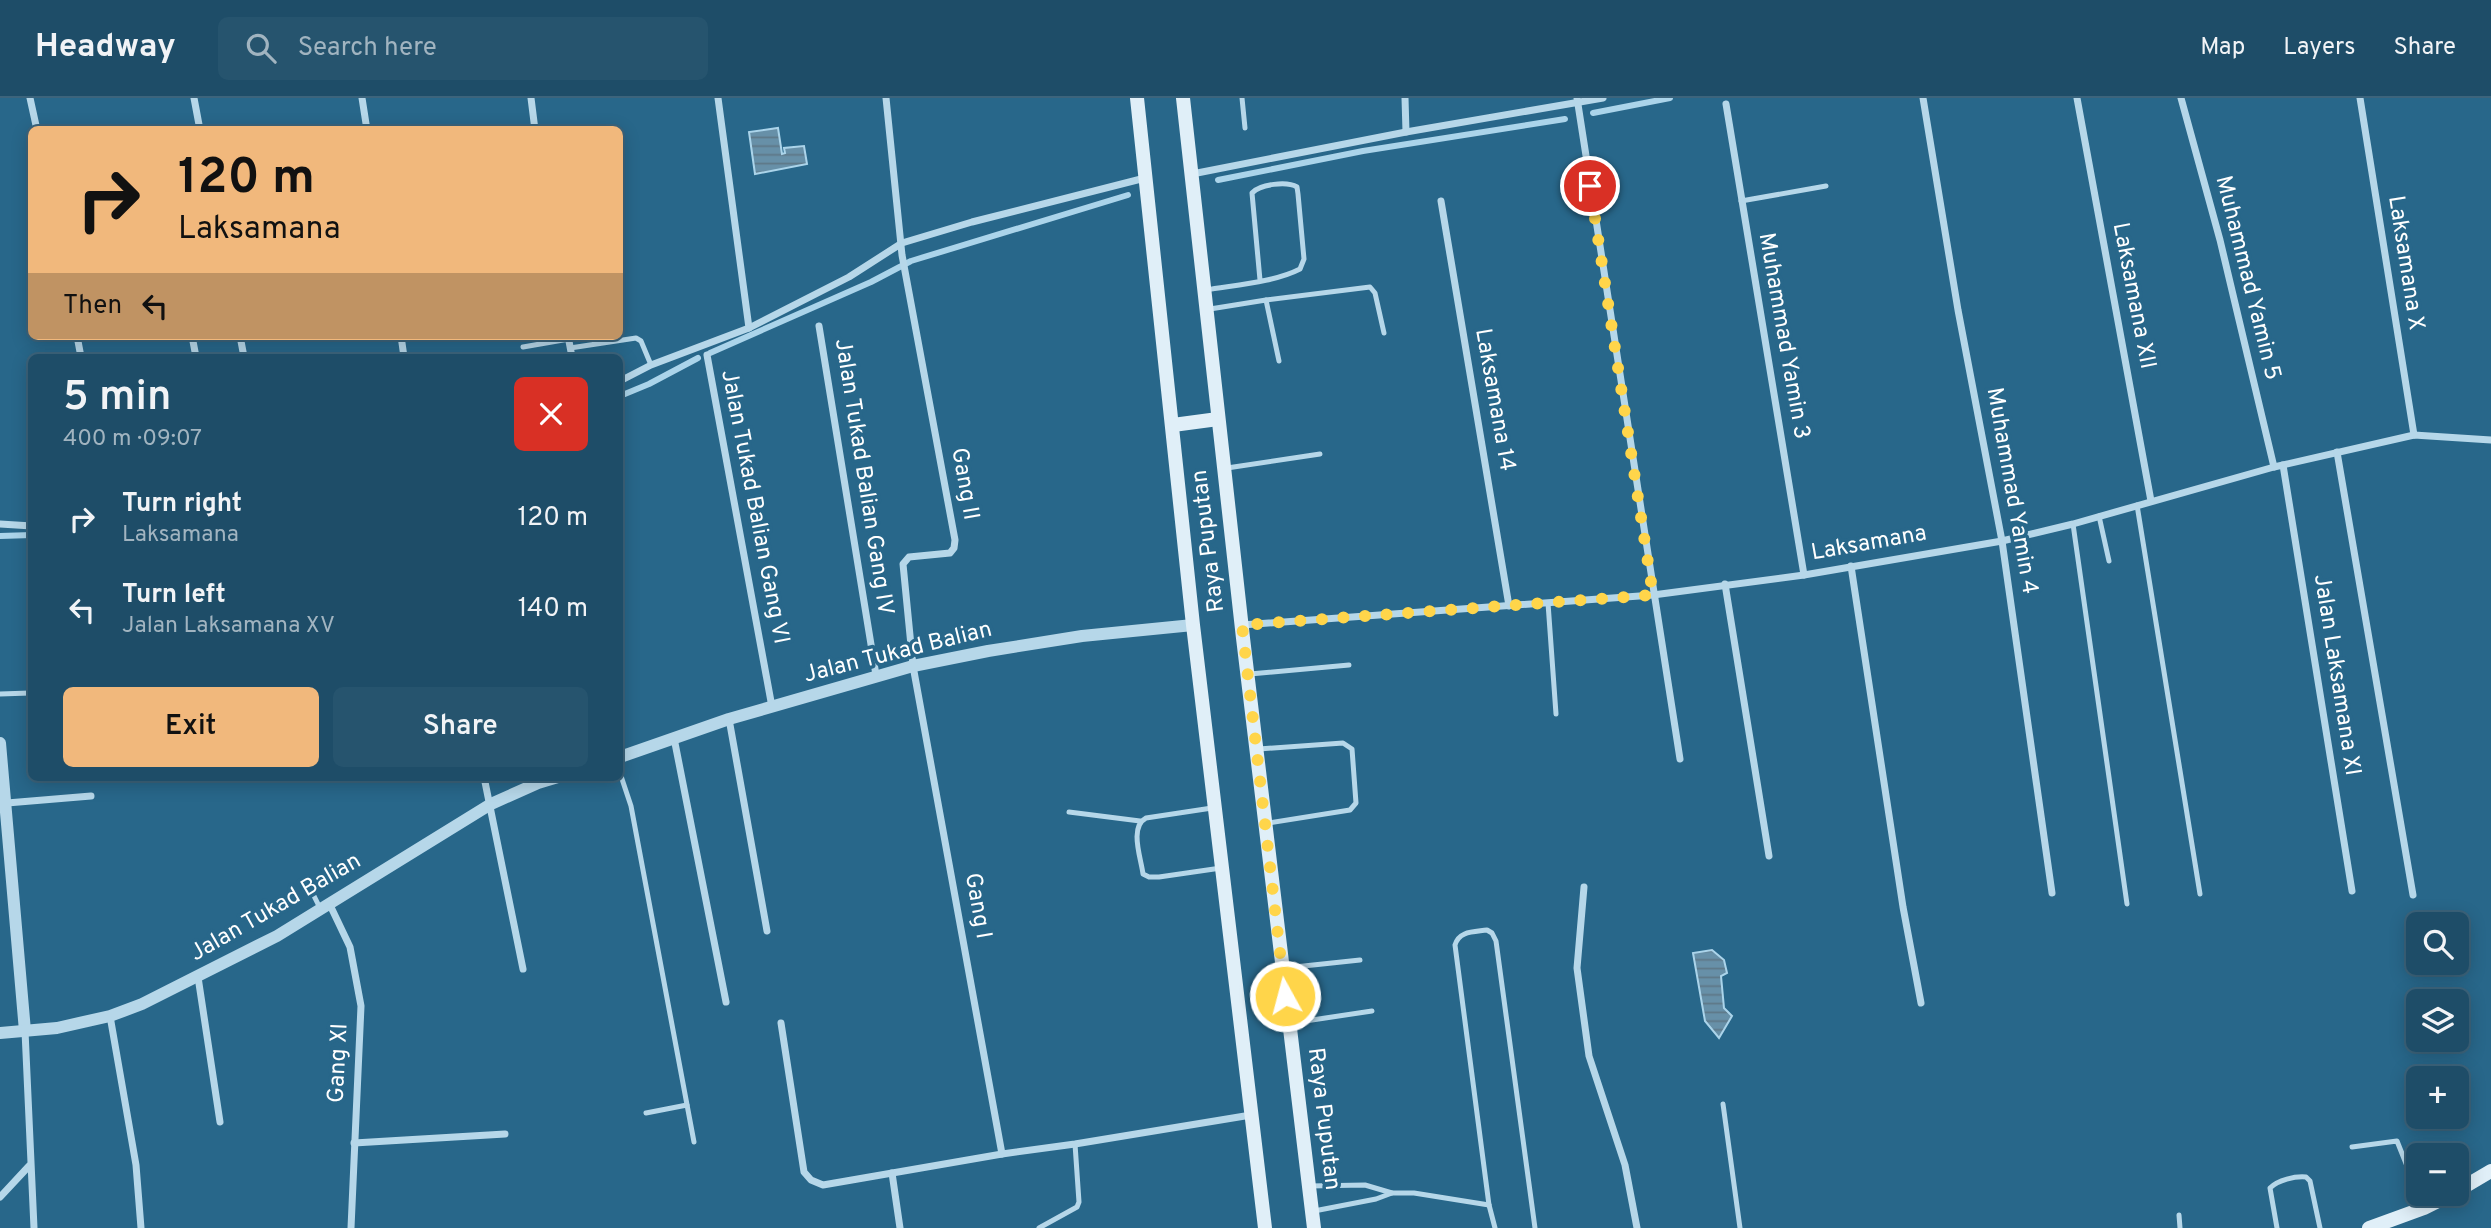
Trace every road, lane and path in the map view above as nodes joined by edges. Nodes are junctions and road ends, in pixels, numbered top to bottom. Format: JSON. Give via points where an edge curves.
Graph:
{"nodes":[{"id":1,"x":30,"y":98,"type":"edge"},
{"id":2,"x":194,"y":98,"type":"edge"},
{"id":3,"x":362,"y":98,"type":"edge"},
{"id":4,"x":531,"y":98,"type":"edge"},
{"id":5,"x":718,"y":98,"type":"edge"},
{"id":6,"x":886,"y":98,"type":"edge"},
{"id":7,"x":1137,"y":98,"type":"edge"},
{"id":8,"x":1183,"y":98,"type":"edge"},
{"id":9,"x":1242,"y":98,"type":"edge"},
{"id":10,"x":1405,"y":98,"type":"edge"},
{"id":11,"x":1603,"y":98,"type":"edge"},
{"id":12,"x":1923,"y":98,"type":"edge"},
{"id":13,"x":2077,"y":98,"type":"edge"},
{"id":14,"x":2181,"y":98,"type":"edge"},
{"id":15,"x":2360,"y":98,"type":"edge"},
{"id":16,"x":1578,"y":100,"type":"edge"},
{"id":17,"x":1726,"y":104,"type":"dead end"},
{"id":18,"x":36,"y":126,"type":"edge"},
{"id":19,"x":199,"y":126,"type":"edge"},
{"id":20,"x":366,"y":126,"type":"edge"},
{"id":21,"x":534,"y":126,"type":"edge"},
{"id":22,"x":1245,"y":128,"type":"dead end"},
{"id":23,"x":1406,"y":132,"type":"junction"},
{"id":24,"x":1192,"y":174,"type":"junction"},
{"id":25,"x":1146,"y":178,"type":"junction"},
{"id":26,"x":1826,"y":186,"type":"dead end"},
{"id":27,"x":1441,"y":201,"type":"dead end"},
{"id":28,"x":1741,"y":201,"type":"junction"},
{"id":29,"x":902,"y":243,"type":"junction"},
{"id":30,"x":1260,"y":280,"type":"junction"},
{"id":31,"x":1204,"y":290,"type":"junction"},
{"id":32,"x":1266,"y":300,"type":"junction"},
{"id":33,"x":1206,"y":310,"type":"junction"},
{"id":34,"x":819,"y":326,"type":"dead end"},
{"id":35,"x":749,"y":328,"type":"junction"},
{"id":36,"x":1384,"y":333,"type":"dead end"},
{"id":37,"x":554,"y":340,"type":"edge"},
{"id":38,"x":523,"y":347,"type":"dead end"},
{"id":39,"x":571,"y":353,"type":"edge"},
{"id":40,"x":706,"y":355,"type":"dead end"},
{"id":41,"x":1279,"y":361,"type":"dead end"},
{"id":42,"x":651,"y":365,"type":"junction"},
{"id":43,"x":623,"y":379,"type":"edge"},
{"id":44,"x":1218,"y":419,"type":"junction"},
{"id":45,"x":1173,"y":425,"type":"junction"},
{"id":46,"x":2414,"y":435,"type":"junction"},
{"id":47,"x":2491,"y":440,"type":"edge"},
{"id":48,"x":2337,"y":452,"type":"junction"},
{"id":49,"x":1321,"y":454,"type":"dead end"},
{"id":50,"x":2278,"y":466,"type":"junction"},
{"id":51,"x":1224,"y":468,"type":"junction"},
{"id":52,"x":2151,"y":501,"type":"junction"},
{"id":53,"x":2137,"y":505,"type":"junction"},
{"id":54,"x":2099,"y":516,"type":"junction"},
{"id":55,"x":0,"y":524,"type":"edge"},
{"id":56,"x":2073,"y":524,"type":"junction"},
{"id":57,"x":28,"y":526,"type":"edge"},
{"id":58,"x":2002,"y":541,"type":"junction"},
{"id":59,"x":2109,"y":561,"type":"dead end"},
{"id":60,"x":1851,"y":566,"type":"junction"},
{"id":61,"x":1804,"y":575,"type":"junction"},
{"id":62,"x":1725,"y":584,"type":"junction"},
{"id":63,"x":1653,"y":595,"type":"junction"},
{"id":64,"x":1548,"y":603,"type":"junction"},
{"id":65,"x":1509,"y":606,"type":"junction"},
{"id":66,"x":1193,"y":625,"type":"junction"},
{"id":67,"x":1242,"y":625,"type":"junction"},
{"id":68,"x":1349,"y":665,"type":"dead end"},
{"id":69,"x":913,"y":666,"type":"junction"},
{"id":70,"x":1247,"y":674,"type":"junction"},
{"id":71,"x":876,"y":675,"type":"junction"},
{"id":72,"x":28,"y":693,"type":"edge"},
{"id":73,"x":0,"y":694,"type":"edge"},
{"id":74,"x":772,"y":708,"type":"junction"},
{"id":75,"x":1556,"y":714,"type":"dead end"},
{"id":76,"x":729,"y":719,"type":"junction"},
{"id":77,"x":674,"y":737,"type":"junction"},
{"id":78,"x":0,"y":743,"type":"edge"},
{"id":79,"x":1256,"y":750,"type":"junction"},
{"id":80,"x":623,"y":756,"type":"edge"},
{"id":81,"x":1680,"y":760,"type":"dead end"},
{"id":82,"x":485,"y":781,"type":"edge"},
{"id":83,"x":535,"y":781,"type":"edge"},
{"id":84,"x":623,"y":781,"type":"edge"},
{"id":85,"x":91,"y":796,"type":"dead end"},
{"id":86,"x":7,"y":803,"type":"junction"},
{"id":87,"x":491,"y":804,"type":"junction"},
{"id":88,"x":1215,"y":807,"type":"junction"},
{"id":89,"x":1069,"y":812,"type":"dead end"},
{"id":90,"x":1140,"y":821,"type":"junction"},
{"id":91,"x":1265,"y":824,"type":"junction"},
{"id":92,"x":1769,"y":856,"type":"dead end"},
{"id":93,"x":1222,"y":868,"type":"junction"},
{"id":94,"x":307,"y":882,"type":"dead end"},
{"id":95,"x":1584,"y":887,"type":"dead end"},
{"id":96,"x":2352,"y":891,"type":"dead end"},
{"id":97,"x":2052,"y":893,"type":"dead end"},
{"id":98,"x":2200,"y":894,"type":"dead end"},
{"id":99,"x":2413,"y":895,"type":"dead end"},
{"id":100,"x":2127,"y":904,"type":"dead end"},
{"id":101,"x":325,"y":908,"type":"junction"},
{"id":102,"x":767,"y":931,"type":"dead end"},
{"id":103,"x":1360,"y":960,"type":"dead end"},
{"id":104,"x":1282,"y":968,"type":"junction"},
{"id":105,"x":523,"y":969,"type":"dead end"},
{"id":106,"x":198,"y":977,"type":"junction"},
{"id":107,"x":726,"y":1002,"type":"dead end"},
{"id":108,"x":1921,"y":1003,"type":"dead end"},
{"id":109,"x":1372,"y":1011,"type":"dead end"},
{"id":110,"x":110,"y":1016,"type":"junction"},
{"id":111,"x":781,"y":1023,"type":"dead end"},
{"id":112,"x":1288,"y":1024,"type":"junction"},
{"id":113,"x":25,"y":1031,"type":"junction"},
{"id":114,"x":0,"y":1034,"type":"edge"},
{"id":115,"x":1723,"y":1104,"type":"dead end"},
{"id":116,"x":687,"y":1105,"type":"junction"},
{"id":117,"x":646,"y":1113,"type":"dead end"},
{"id":118,"x":1252,"y":1115,"type":"junction"},
{"id":119,"x":220,"y":1122,"type":"dead end"},
{"id":120,"x":505,"y":1134,"type":"dead end"},
{"id":121,"x":694,"y":1142,"type":"dead end"},
{"id":122,"x":354,"y":1143,"type":"junction"},
{"id":123,"x":1075,"y":1144,"type":"junction"},
{"id":124,"x":2352,"y":1147,"type":"dead end"},
{"id":125,"x":1002,"y":1154,"type":"junction"},
{"id":126,"x":29,"y":1166,"type":"junction"},
{"id":127,"x":2491,"y":1171,"type":"edge"},
{"id":128,"x":892,"y":1173,"type":"junction"},
{"id":129,"x":2469,"y":1184,"type":"edge"},
{"id":130,"x":1309,"y":1185,"type":"junction"},
{"id":131,"x":1392,"y":1193,"type":"junction"},
{"id":132,"x":0,"y":1197,"type":"edge"},
{"id":133,"x":1489,"y":1205,"type":"junction"},
{"id":134,"x":2428,"y":1206,"type":"edge"},
{"id":135,"x":2424,"y":1208,"type":"junction"},
{"id":136,"x":1311,"y":1212,"type":"junction"},
{"id":137,"x":2179,"y":1215,"type":"dead end"},
{"id":138,"x":34,"y":1228,"type":"edge"},
{"id":139,"x":141,"y":1228,"type":"edge"},
{"id":140,"x":351,"y":1228,"type":"edge"},
{"id":141,"x":900,"y":1228,"type":"edge"},
{"id":142,"x":1039,"y":1228,"type":"edge"},
{"id":143,"x":1265,"y":1228,"type":"edge"},
{"id":144,"x":1314,"y":1228,"type":"edge"},
{"id":145,"x":1495,"y":1228,"type":"edge"},
{"id":146,"x":1535,"y":1228,"type":"edge"},
{"id":147,"x":1637,"y":1228,"type":"edge"},
{"id":148,"x":1740,"y":1228,"type":"edge"},
{"id":149,"x":2180,"y":1228,"type":"edge"},
{"id":150,"x":2277,"y":1228,"type":"edge"},
{"id":151,"x":2320,"y":1228,"type":"edge"},
{"id":152,"x":2369,"y":1228,"type":"edge"}],
"edges":[{"from":1,"to":18,"type":"street"},
{"from":2,"to":19,"type":"street"},
{"from":3,"to":20,"type":"street"},
{"from":4,"to":21,"type":"street"},
{"from":5,"to":35,"type":"street"},
{"from":6,"to":29,"type":"street","name":"Gang II"},
{"from":7,"to":25,"type":"main road","name":"Raya Puputan"},
{"from":8,"to":24,"type":"main road","name":"Raya Puputan"},
{"from":9,"to":22,"type":"lane"},
{"from":10,"to":23,"type":"street"},
{"from":11,"to":16,"type":"street"},
{"from":12,"to":58,"type":"street","name":"Muhammad Yamin 4"},
{"from":13,"to":52,"type":"street","name":"Laksamana XII"},
{"from":14,"to":50,"type":"street","name":"Muhammad Yamin 5"},
{"from":15,"to":46,"type":"street","name":"Laksamana X"},
{"from":16,"to":23,"type":"street"},
{"from":16,"to":63,"type":"street"},
{"from":17,"to":28,"type":"street","name":"Muhammad Yamin 3"},
{"from":23,"to":24,"type":"street"},
{"from":24,"to":31,"type":"main road","name":"Raya Puputan"},
{"from":25,"to":29,"type":"street"},
{"from":25,"to":45,"type":"main road","name":"Raya Puputan"},
{"from":26,"to":28,"type":"lane"},
{"from":27,"to":65,"type":"street","name":"Laksamana 14"},
{"from":28,"to":61,"type":"street","name":"Muhammad Yamin 3"},
{"from":29,"to":35,"type":"street","via":[[849,277]]},
{"from":29,"to":69,"type":"street","name":"Gang II","via":[[955,540],[950,553],[909,557],[903,564]]},
{"from":30,"to":30,"type":"lane","via":[[1252,193],[1260,187],[1292,184],[1297,187],[1304,259],[1300,269],[1291,274]]},
{"from":30,"to":31,"type":"lane"},
{"from":31,"to":33,"type":"main road","name":"Raya Puputan"},
{"from":32,"to":33,"type":"lane"},
{"from":32,"to":36,"type":"lane","via":[[1370,287]]},
{"from":32,"to":41,"type":"lane"},
{"from":33,"to":44,"type":"main road","name":"Raya Puputan"},
{"from":34,"to":71,"type":"street","name":"Jalan Tukad Balian Gang IV"},
{"from":35,"to":42,"type":"street"},
{"from":37,"to":38,"type":"lane"},
{"from":39,"to":42,"type":"lane","via":[[636,338]]},
{"from":40,"to":74,"type":"street","name":"Jalan Tukad Balian Gang VI"},
{"from":42,"to":43,"type":"street"},
{"from":44,"to":45,"type":"main road"},
{"from":44,"to":51,"type":"main road","name":"Raya Puputan"},
{"from":45,"to":66,"type":"main road","name":"Raya Puputan"},
{"from":46,"to":47,"type":"street","name":"Laksamana"},
{"from":46,"to":48,"type":"street","name":"Laksamana"},
{"from":48,"to":50,"type":"street","name":"Laksamana"},
{"from":48,"to":99,"type":"street"},
{"from":49,"to":51,"type":"lane"},
{"from":50,"to":52,"type":"street","name":"Laksamana"},
{"from":50,"to":96,"type":"street","name":"Jalan Laksamana XI"},
{"from":51,"to":67,"type":"main road","name":"Raya Puputan"},
{"from":52,"to":53,"type":"street","name":"Laksamana"},
{"from":53,"to":54,"type":"street","name":"Laksamana"},
{"from":53,"to":98,"type":"lane"},
{"from":54,"to":56,"type":"street","name":"Laksamana"},
{"from":54,"to":59,"type":"lane"},
{"from":55,"to":57,"type":"street"},
{"from":56,"to":58,"type":"street","name":"Laksamana"},
{"from":56,"to":100,"type":"lane"},
{"from":58,"to":60,"type":"street","name":"Laksamana"},
{"from":58,"to":97,"type":"street","name":"Muhammad Yamin 4"},
{"from":60,"to":61,"type":"street","name":"Laksamana"},
{"from":60,"to":108,"type":"street"},
{"from":61,"to":62,"type":"street","name":"Laksamana"},
{"from":62,"to":63,"type":"street","name":"Laksamana"},
{"from":62,"to":92,"type":"street"},
{"from":63,"to":64,"type":"street","name":"Laksamana"},
{"from":63,"to":81,"type":"street"},
{"from":64,"to":65,"type":"street","name":"Laksamana"},
{"from":64,"to":75,"type":"lane"},
{"from":65,"to":67,"type":"street","name":"Laksamana"},
{"from":66,"to":69,"type":"street","name":"Jalan Tukad Balian","via":[[1082,636]]},
{"from":66,"to":88,"type":"main road","name":"Raya Puputan"},
{"from":67,"to":70,"type":"main road","name":"Raya Puputan"},
{"from":68,"to":70,"type":"lane"},
{"from":69,"to":71,"type":"street","name":"Jalan Tukad Balian"},
{"from":69,"to":125,"type":"street","name":"Gang I"},
{"from":70,"to":79,"type":"main road","name":"Raya Puputan"},
{"from":71,"to":74,"type":"street","name":"Jalan Tukad Balian"},
{"from":72,"to":73,"type":"lane"},
{"from":74,"to":76,"type":"street","name":"Jalan Tukad Balian"},
{"from":76,"to":77,"type":"street","name":"Jalan Tukad Balian"},
{"from":76,"to":102,"type":"street"},
{"from":77,"to":80,"type":"street","name":"Jalan Tukad Balian"},
{"from":77,"to":107,"type":"street"},
{"from":78,"to":86,"type":"street"},
{"from":79,"to":91,"type":"main road","name":"Raya Puputan"},
{"from":79,"to":91,"type":"lane","via":[[1343,743],[1352,749],[1354,807]]},
{"from":82,"to":87,"type":"street"},
{"from":83,"to":87,"type":"street","name":"Jalan Tukad Balian"},
{"from":84,"to":116,"type":"lane"},
{"from":85,"to":86,"type":"street"},
{"from":86,"to":113,"type":"street"},
{"from":87,"to":101,"type":"street","name":"Jalan Tukad Balian"},
{"from":87,"to":105,"type":"street"},
{"from":88,"to":90,"type":"lane"},
{"from":88,"to":93,"type":"main road","name":"Raya Puputan"},
{"from":89,"to":90,"type":"lane"},
{"from":90,"to":93,"type":"lane","via":[[1136,829],[1143,874]]},
{"from":91,"to":104,"type":"main road","name":"Raya Puputan"},
{"from":93,"to":118,"type":"main road","name":"Raya Puputan"},
{"from":94,"to":101,"type":"lane"},
{"from":95,"to":147,"type":"street","via":[[1577,968],[1590,1056],[1625,1165]]},
{"from":101,"to":106,"type":"street","name":"Jalan Tukad Balian"},
{"from":101,"to":122,"type":"street","name":"Gang XI","via":[[350,947],[361,1006]]},
{"from":103,"to":104,"type":"lane"},
{"from":104,"to":112,"type":"main road","name":"Raya Puputan"},
{"from":106,"to":110,"type":"street","name":"Jalan Tukad Balian"},
{"from":106,"to":119,"type":"street"},
{"from":109,"to":112,"type":"lane"},
{"from":110,"to":113,"type":"street","name":"Jalan Tukad Balian"},
{"from":110,"to":139,"type":"street","via":[[136,1165]]},
{"from":111,"to":128,"type":"street","via":[[804,1172],[823,1185]]},
{"from":112,"to":130,"type":"main road","name":"Raya Puputan"},
{"from":113,"to":114,"type":"street","name":"Jalan Tukad Balian"},
{"from":113,"to":126,"type":"street"},
{"from":115,"to":148,"type":"lane"},
{"from":116,"to":117,"type":"lane"},
{"from":116,"to":121,"type":"lane"},
{"from":118,"to":123,"type":"street"},
{"from":118,"to":143,"type":"main road","name":"Raya Puputan"},
{"from":120,"to":122,"type":"street"},
{"from":122,"to":140,"type":"street","name":"Gang XI"},
{"from":123,"to":125,"type":"street"},
{"from":123,"to":142,"type":"lane","via":[[1077,1207]]},
{"from":124,"to":135,"type":"lane","via":[[2397,1142]]},
{"from":125,"to":128,"type":"street"},
{"from":126,"to":132,"type":"street"},
{"from":126,"to":138,"type":"street"},
{"from":127,"to":129,"type":"main road"},
{"from":128,"to":141,"type":"street"},
{"from":130,"to":131,"type":"lane","via":[[1349,1184]]},
{"from":130,"to":136,"type":"main road","name":"Raya Puputan"},
{"from":131,"to":133,"type":"lane"},
{"from":131,"to":136,"type":"lane"},
{"from":133,"to":145,"type":"lane"},
{"from":133,"to":146,"type":"lane","via":[[1455,945],[1462,934],[1487,930],[1496,941]]},
{"from":134,"to":135,"type":"main road"},
{"from":135,"to":152,"type":"main road"},
{"from":136,"to":144,"type":"main road","name":"Raya Puputan"},
{"from":137,"to":149,"type":"lane"},
{"from":150,"to":151,"type":"lane","via":[[2270,1188],[2301,1176],[2310,1181]]}]}
